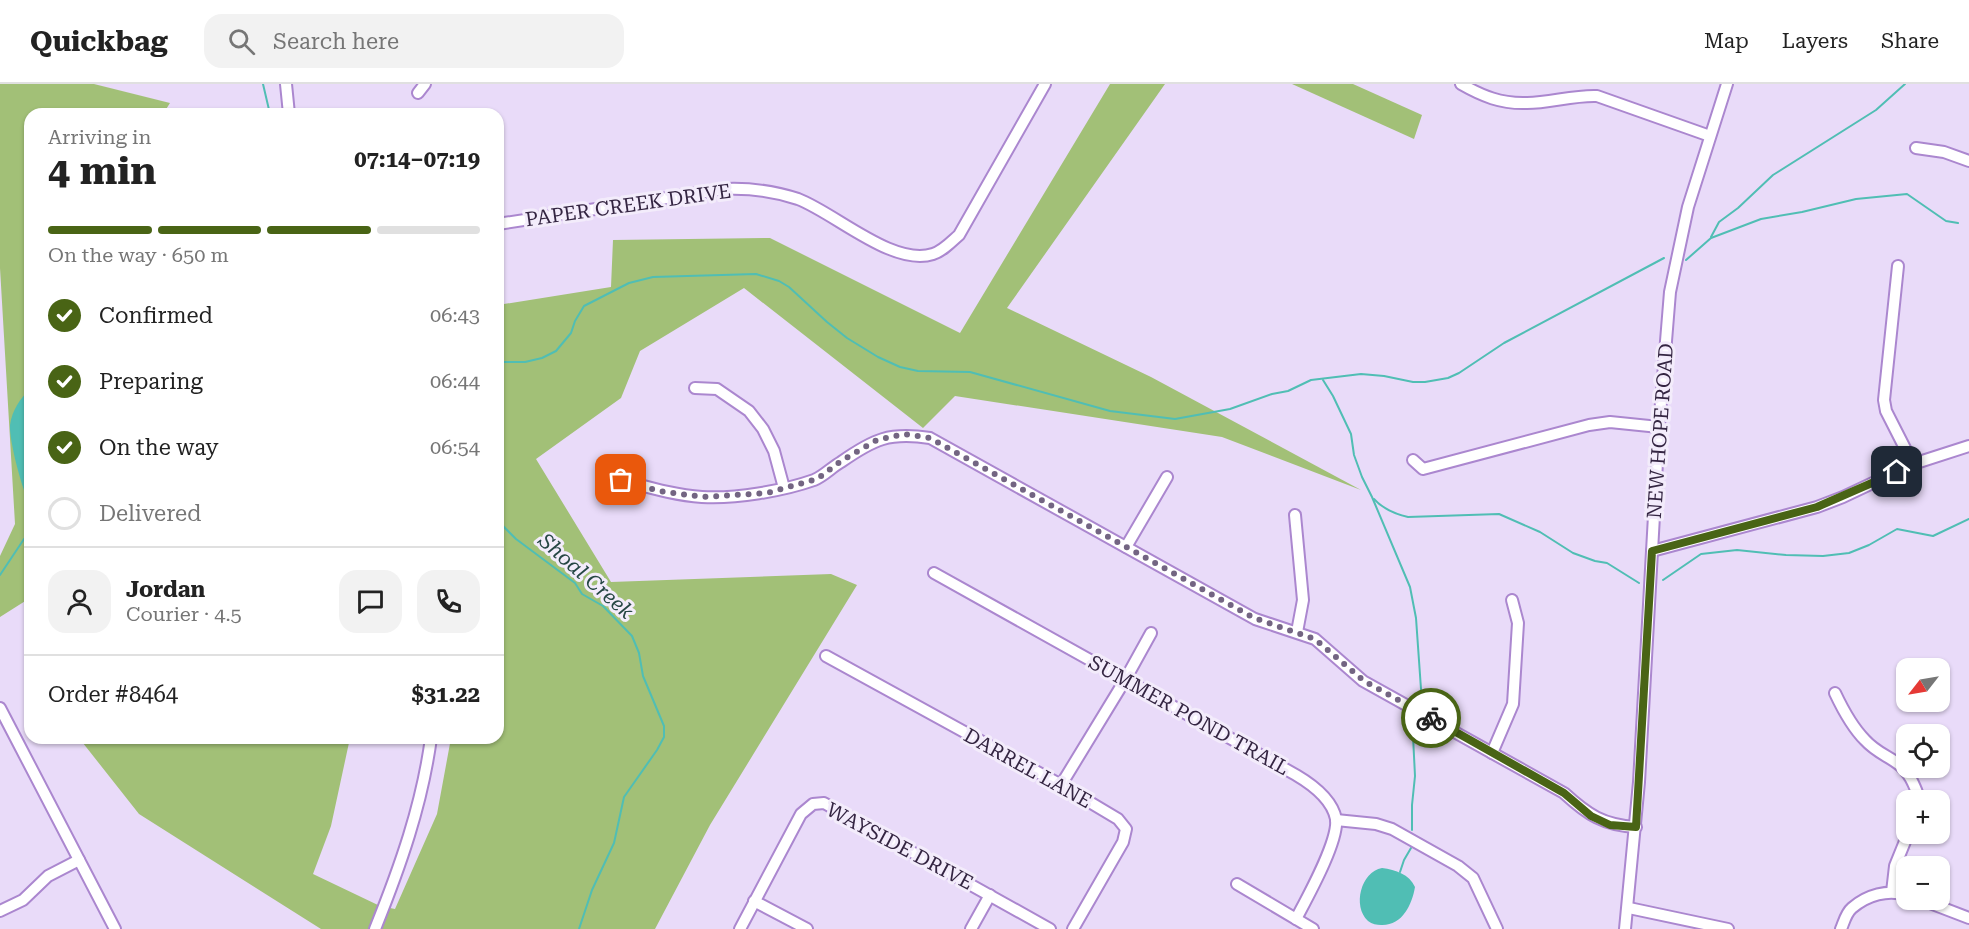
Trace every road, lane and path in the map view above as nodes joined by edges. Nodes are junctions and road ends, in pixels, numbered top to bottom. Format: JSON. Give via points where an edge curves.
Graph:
{"nodes":[{"id":1,"x":286,"y":84,"type":"edge"},
{"id":2,"x":1045,"y":84,"type":"edge"},
{"id":3,"x":1461,"y":84,"type":"edge"},
{"id":4,"x":1727,"y":84,"type":"edge"},
{"id":5,"x":288,"y":108,"type":"edge"},
{"id":6,"x":1710,"y":136,"type":"junction"},
{"id":7,"x":1916,"y":148,"type":"dead end"},
{"id":8,"x":1969,"y":161,"type":"edge"},
{"id":9,"x":504,"y":223,"type":"edge"},
{"id":10,"x":1898,"y":266,"type":"dead end"},
{"id":11,"x":695,"y":388,"type":"dead end"},
{"id":12,"x":1659,"y":427,"type":"junction"},
{"id":13,"x":1969,"y":446,"type":"edge"},
{"id":14,"x":1413,"y":460,"type":"dead end"},
{"id":15,"x":1913,"y":464,"type":"junction"},
{"id":16,"x":1167,"y":477,"type":"dead end"},
{"id":17,"x":621,"y":480,"type":"dead end"},
{"id":18,"x":783,"y":488,"type":"junction"},
{"id":19,"x":1295,"y":515,"type":"dead end"},
{"id":20,"x":1126,"y":547,"type":"junction"},
{"id":21,"x":1652,"y":551,"type":"junction"},
{"id":22,"x":934,"y":573,"type":"dead end"},
{"id":23,"x":1512,"y":600,"type":"dead end"},
{"id":24,"x":1297,"y":632,"type":"junction"},
{"id":25,"x":1151,"y":633,"type":"dead end"},
{"id":26,"x":826,"y":656,"type":"dead end"},
{"id":27,"x":1125,"y":680,"type":"junction"},
{"id":28,"x":1835,"y":693,"type":"dead end"},
{"id":29,"x":0,"y":708,"type":"edge"},
{"id":30,"x":430,"y":744,"type":"edge"},
{"id":31,"x":1492,"y":753,"type":"junction"},
{"id":32,"x":1061,"y":785,"type":"junction"},
{"id":33,"x":1916,"y":790,"type":"edge"},
{"id":34,"x":1336,"y":820,"type":"junction"},
{"id":35,"x":1636,"y":827,"type":"junction"},
{"id":36,"x":1904,"y":844,"type":"edge"},
{"id":37,"x":79,"y":860,"type":"junction"},
{"id":38,"x":1237,"y":884,"type":"dead end"},
{"id":39,"x":1892,"y":892,"type":"junction"},
{"id":40,"x":1896,"y":893,"type":"edge"},
{"id":41,"x":990,"y":895,"type":"junction"},
{"id":42,"x":754,"y":901,"type":"junction"},
{"id":43,"x":1629,"y":908,"type":"junction"},
{"id":44,"x":1948,"y":910,"type":"edge"},
{"id":45,"x":0,"y":911,"type":"edge"},
{"id":46,"x":1969,"y":918,"type":"edge"},
{"id":47,"x":1296,"y":919,"type":"junction"},
{"id":48,"x":1841,"y":928,"type":"edge"},
{"id":49,"x":115,"y":929,"type":"edge"},
{"id":50,"x":375,"y":929,"type":"edge"},
{"id":51,"x":740,"y":929,"type":"edge"},
{"id":52,"x":807,"y":929,"type":"edge"},
{"id":53,"x":971,"y":929,"type":"edge"},
{"id":54,"x":1050,"y":929,"type":"edge"},
{"id":55,"x":1073,"y":929,"type":"edge"},
{"id":56,"x":1313,"y":929,"type":"edge"},
{"id":57,"x":1497,"y":929,"type":"edge"},
{"id":58,"x":1625,"y":929,"type":"edge"},
{"id":59,"x":1728,"y":929,"type":"edge"}],
"edges":[{"from":1,"to":5,"type":"street"},
{"from":2,"to":9,"type":"street","name":"PAPER CREEK DRIVE","via":[[959,235],[933,254],[917,257],[896,252],[800,200],[752,188]]},
{"from":3,"to":6,"type":"street","via":[[1486,98],[1527,103],[1597,96]]},
{"from":4,"to":6,"type":"street","name":"NEW HOPE ROAD"},
{"from":6,"to":12,"type":"street","name":"NEW HOPE ROAD","via":[[1688,207],[1670,292]]},
{"from":7,"to":8,"type":"street"},
{"from":10,"to":15,"type":"street","via":[[1884,400]]},
{"from":11,"to":18,"type":"street","via":[[717,389],[749,411],[774,451]]},
{"from":12,"to":14,"type":"street","via":[[1610,422],[1423,469]]},
{"from":12,"to":21,"type":"street","name":"NEW HOPE ROAD"},
{"from":13,"to":15,"type":"street"},
{"from":15,"to":21,"type":"street","via":[[1817,507]]},
{"from":16,"to":20,"type":"street"},
{"from":17,"to":18,"type":"street","via":[[659,491],[703,497],[767,493]]},
{"from":18,"to":20,"type":"street","via":[[817,479],[877,440],[904,434],[930,438]]},
{"from":19,"to":24,"type":"street","via":[[1304,600]]},
{"from":20,"to":24,"type":"street","via":[[1254,618]]},
{"from":21,"to":35,"type":"street","name":"NEW HOPE ROAD"},
{"from":22,"to":27,"type":"street","name":"SUMMER POND TRAIL"},
{"from":23,"to":31,"type":"street","via":[[1518,623],[1513,705]]},
{"from":24,"to":31,"type":"street","via":[[1315,639],[1364,681]]},
{"from":25,"to":27,"type":"street"},
{"from":26,"to":32,"type":"street","name":"DARREL LANE"},
{"from":27,"to":32,"type":"street"},
{"from":27,"to":34,"type":"street","name":"SUMMER POND TRAIL","via":[[1308,783],[1321,793]]},
{"from":28,"to":33,"type":"street","via":[[1866,741],[1898,762]]},
{"from":29,"to":37,"type":"street"},
{"from":30,"to":50,"type":"street","via":[[403,858]]},
{"from":31,"to":35,"type":"street","via":[[1564,793],[1591,816],[1610,825]]},
{"from":32,"to":55,"type":"street","name":"DARREL LANE","via":[[1118,819],[1126,829],[1123,842]]},
{"from":34,"to":47,"type":"street","via":[[1332,842]]},
{"from":34,"to":57,"type":"street","via":[[1392,829],[1458,866],[1473,879]]},
{"from":35,"to":43,"type":"street","name":"NEW HOPE ROAD"},
{"from":36,"to":39,"type":"street","via":[[1895,866]]},
{"from":37,"to":45,"type":"street","via":[[48,876],[22,900]]},
{"from":37,"to":49,"type":"street"},
{"from":38,"to":47,"type":"street"},
{"from":39,"to":40,"type":"street"},
{"from":39,"to":48,"type":"street","via":[[1851,908]]},
{"from":41,"to":42,"type":"street","name":"WAYSIDE DRIVE","via":[[824,803],[813,804],[801,814]]},
{"from":41,"to":53,"type":"street"},
{"from":41,"to":54,"type":"street","name":"WAYSIDE DRIVE"},
{"from":42,"to":51,"type":"street","name":"WAYSIDE DRIVE"},
{"from":42,"to":52,"type":"street"},
{"from":43,"to":58,"type":"street","name":"NEW HOPE ROAD"},
{"from":43,"to":59,"type":"street"},
{"from":44,"to":46,"type":"street"},
{"from":47,"to":56,"type":"street"}]}
